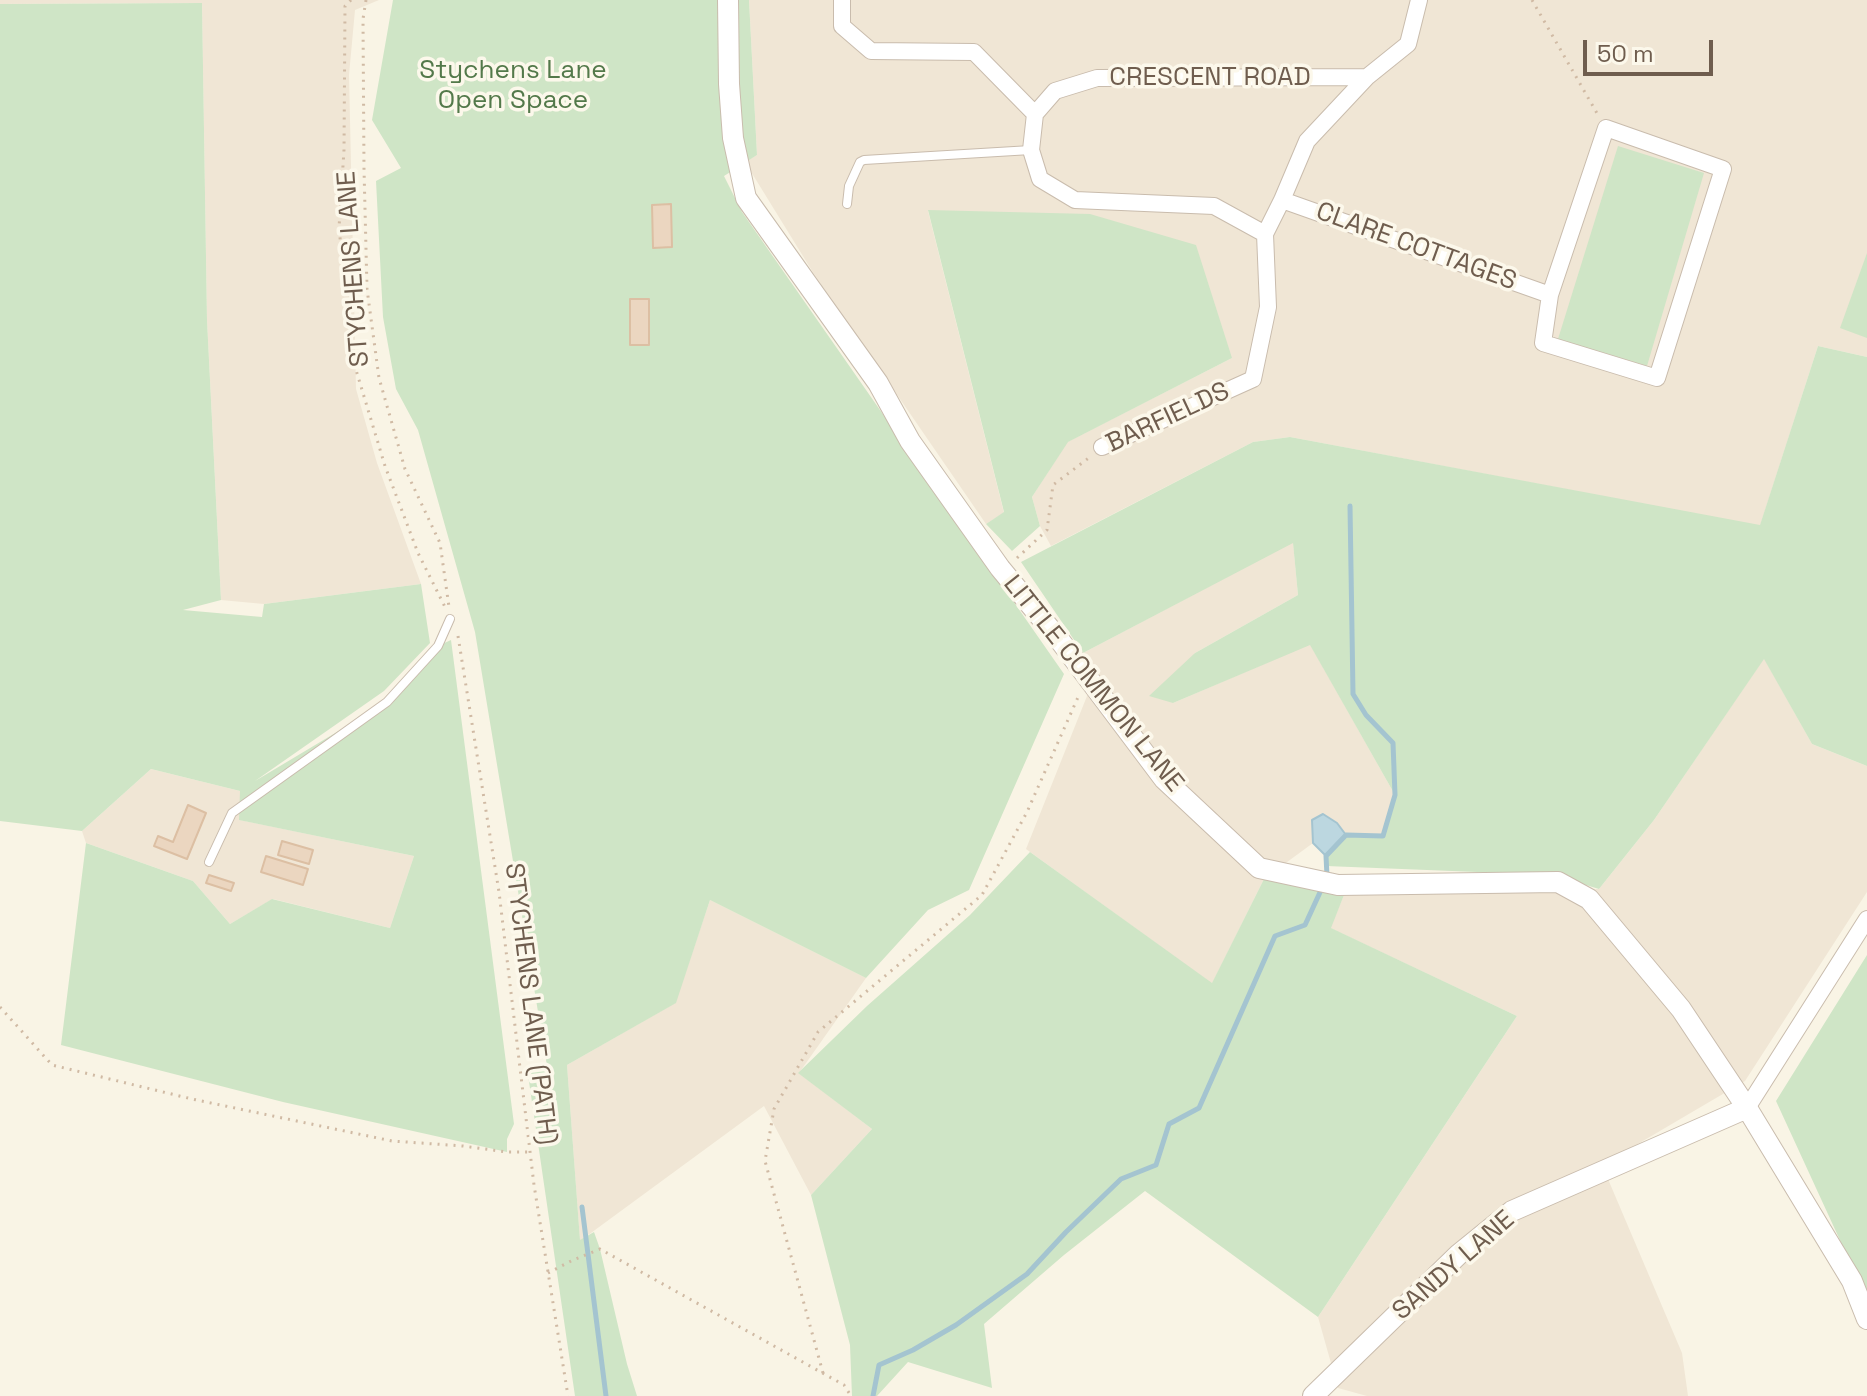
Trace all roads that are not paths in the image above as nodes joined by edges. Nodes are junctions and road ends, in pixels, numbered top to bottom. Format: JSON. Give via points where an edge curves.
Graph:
{"nodes":[{"id":1,"x":728,"y":0,"type":"edge"},
{"id":2,"x":842,"y":0,"type":"edge"},
{"id":3,"x":1419,"y":0,"type":"edge"},
{"id":4,"x":1367,"y":77,"type":"junction"},
{"id":5,"x":1035,"y":114,"type":"junction"},
{"id":6,"x":1031,"y":150,"type":"junction"},
{"id":7,"x":1282,"y":200,"type":"junction"},
{"id":8,"x":847,"y":204,"type":"dead end"},
{"id":9,"x":1265,"y":234,"type":"junction"},
{"id":10,"x":1550,"y":295,"type":"junction"},
{"id":11,"x":1102,"y":447,"type":"road end"},
{"id":12,"x":450,"y":619,"type":"road end"},
{"id":13,"x":209,"y":862,"type":"dead end"},
{"id":14,"x":1867,"y":919,"type":"edge"},
{"id":15,"x":1747,"y":1108,"type":"junction"},
{"id":16,"x":1867,"y":1319,"type":"edge"},
{"id":17,"x":1313,"y":1396,"type":"edge"}],
"edges":[{"from":1,"to":15,"type":"street","name":"LITTLE COMMON LANE","via":[[733,138],[746,198],[878,383],[910,441],[1000,568],[1164,779],[1259,868],[1338,885],[1558,882],[1589,899],[1681,1009]]},
{"from":2,"to":5,"type":"street","via":[[842,26],[871,51],[974,52]]},
{"from":3,"to":4,"type":"street","name":"BARFIELDS","via":[[1408,44]]},
{"from":4,"to":5,"type":"street","name":"CRESCENT ROAD","via":[[1097,78],[1055,91]]},
{"from":4,"to":7,"type":"street","name":"BARFIELDS","via":[[1307,141]]},
{"from":5,"to":6,"type":"street"},
{"from":6,"to":8,"type":"lane","via":[[864,160],[849,186]]},
{"from":6,"to":9,"type":"street","via":[[1040,179],[1075,200],[1214,206]]},
{"from":7,"to":9,"type":"street","name":"BARFIELDS"},
{"from":7,"to":10,"type":"street","name":"CLARE COTTAGES"},
{"from":9,"to":11,"type":"street","name":"BARFIELDS","via":[[1268,307],[1253,379]]},
{"from":10,"to":10,"type":"street","name":"CLARE COTTAGES","via":[[1543,343],[1657,378],[1723,169],[1606,128]]},
{"from":12,"to":13,"type":"lane","via":[[438,646],[387,702],[232,813]]},
{"from":14,"to":15,"type":"street"},
{"from":15,"to":16,"type":"street","name":"LITTLE COMMON LANE","via":[[1852,1281]]},
{"from":15,"to":17,"type":"street","name":"SANDY LANE","via":[[1512,1211],[1459,1254]]}]}
